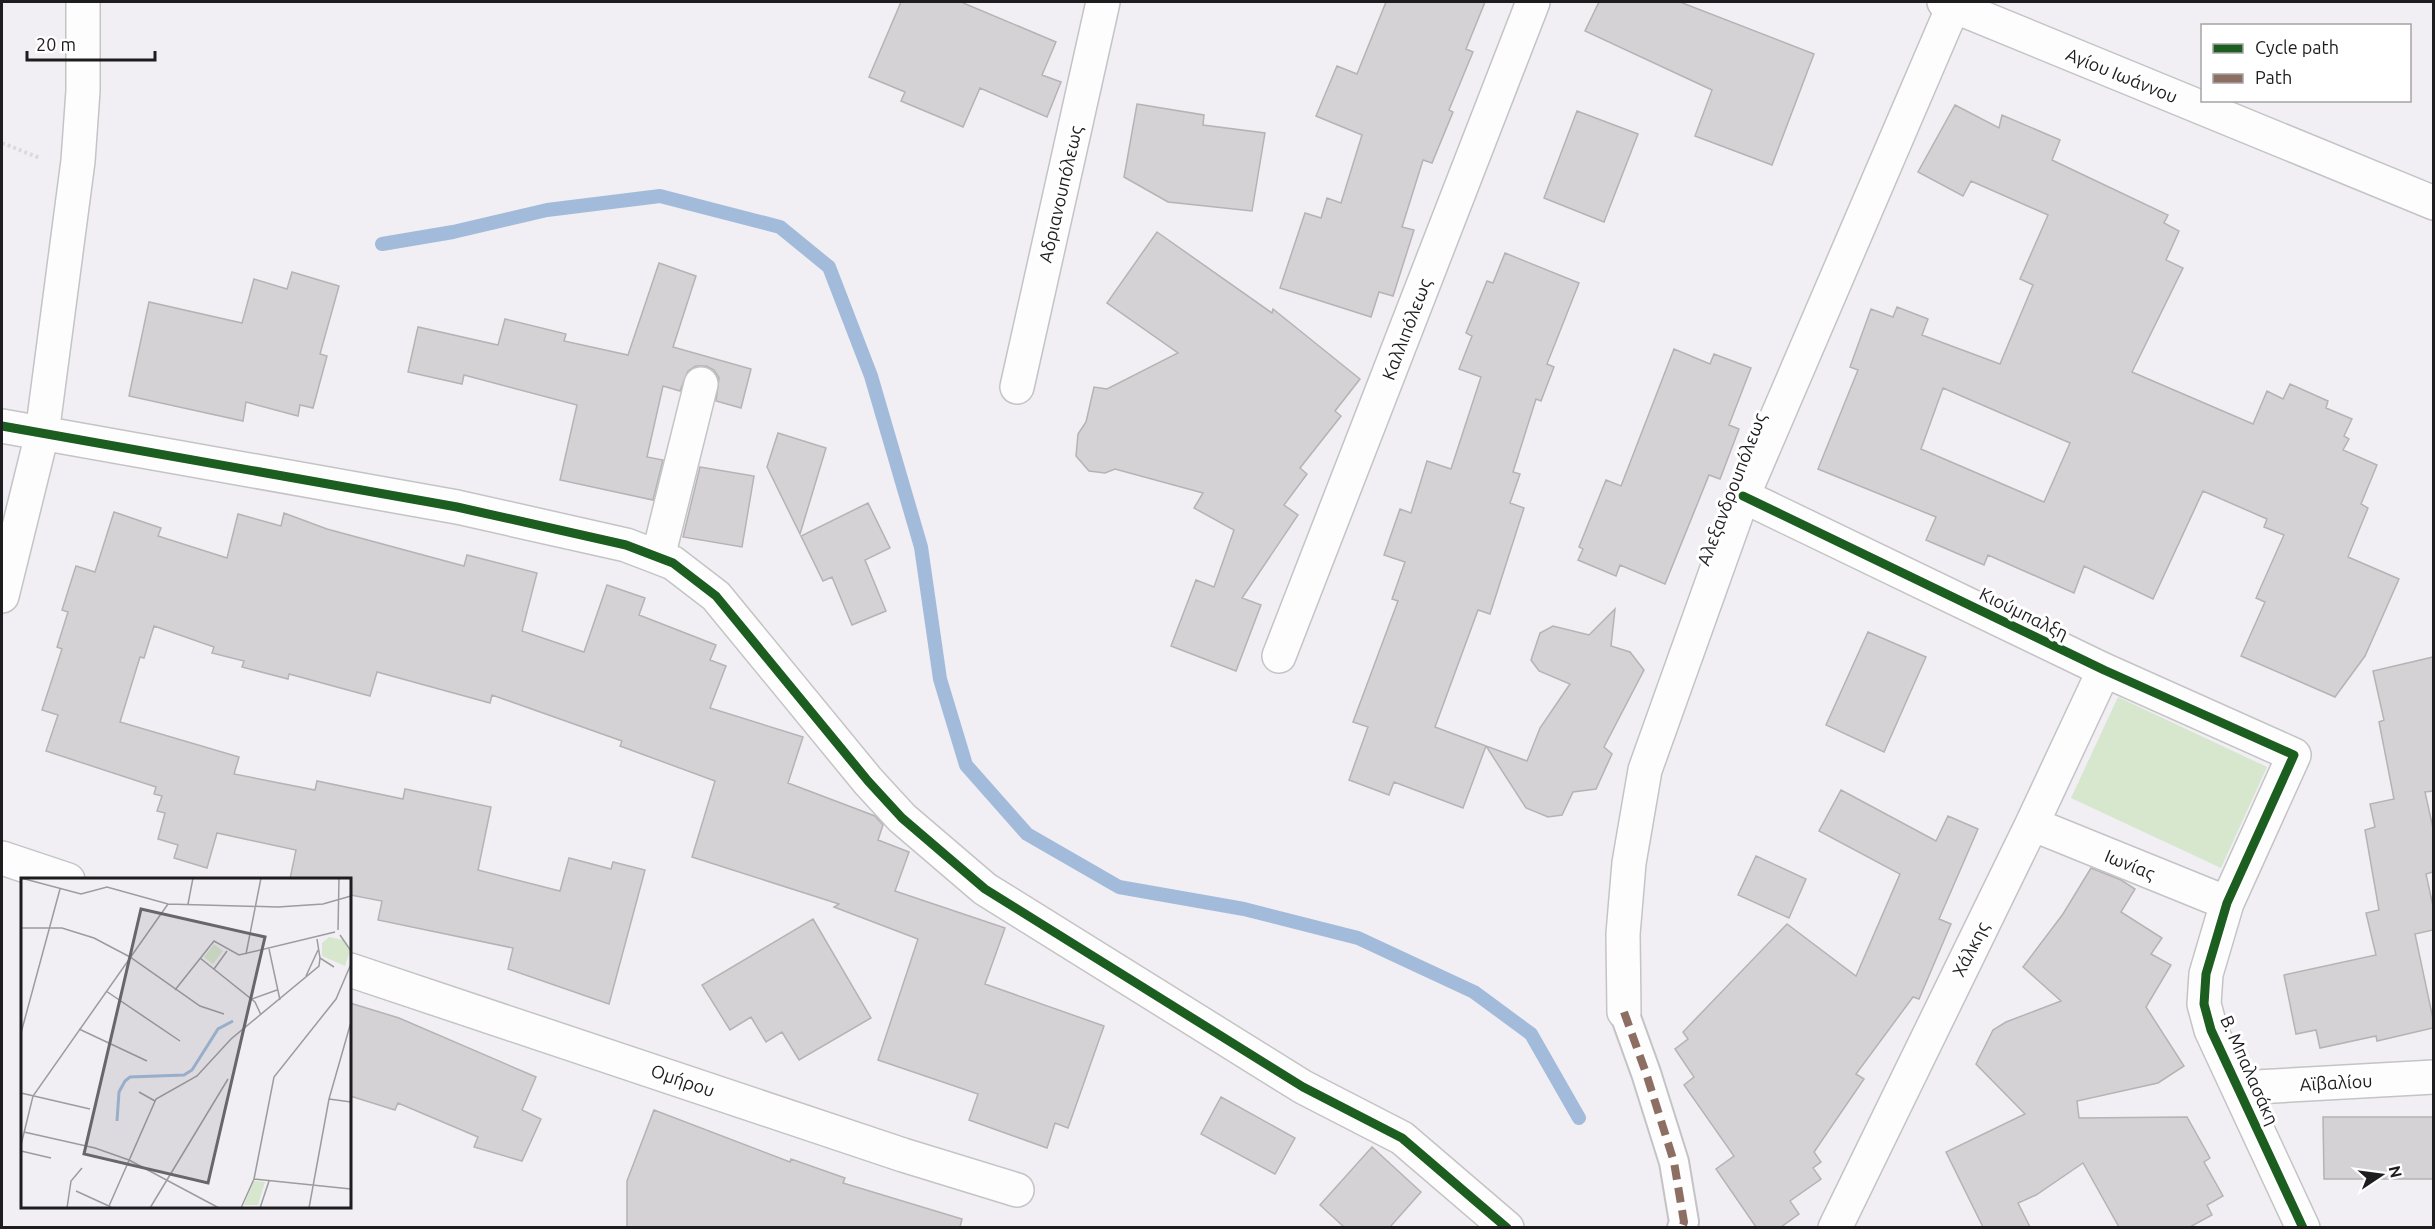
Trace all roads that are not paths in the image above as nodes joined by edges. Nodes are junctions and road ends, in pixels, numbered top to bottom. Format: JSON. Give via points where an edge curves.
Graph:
{"nodes":[{"id":1,"x":83,"y":2,"type":"edge"},
{"id":2,"x":1103,"y":2,"type":"edge"},
{"id":3,"x":1533,"y":2,"type":"edge"},
{"id":4,"x":1951,"y":3,"type":"edge"},
{"id":5,"x":2433,"y":203,"type":"edge"},
{"id":6,"x":701,"y":384,"type":"dead end"},
{"id":7,"x":1017,"y":387,"type":"dead end"},
{"id":8,"x":2,"y":426,"type":"edge"},
{"id":9,"x":42,"y":434,"type":"junction"},
{"id":10,"x":1743,"y":496,"type":"junction"},
{"id":11,"x":658,"y":557,"type":"junction"},
{"id":12,"x":2,"y":596,"type":"edge"},
{"id":13,"x":1279,"y":656,"type":"dead end"},
{"id":14,"x":2104,"y":670,"type":"junction"},
{"id":15,"x":2294,"y":755,"type":"joint"},
{"id":16,"x":2032,"y":824,"type":"junction"},
{"id":17,"x":2,"y":858,"type":"edge"},
{"id":18,"x":65,"y":878,"type":"edge"},
{"id":19,"x":2227,"y":903,"type":"junction"},
{"id":20,"x":351,"y":970,"type":"edge"},
{"id":21,"x":1624,"y":1012,"type":"joint"},
{"id":22,"x":2433,"y":1077,"type":"edge"},
{"id":23,"x":2238,"y":1088,"type":"junction"},
{"id":24,"x":1017,"y":1190,"type":"dead end"},
{"id":25,"x":1507,"y":1227,"type":"edge"},
{"id":26,"x":1682,"y":1227,"type":"edge"},
{"id":27,"x":1835,"y":1227,"type":"edge"},
{"id":28,"x":2303,"y":1227,"type":"edge"}],
"edges":[{"from":1,"to":9,"type":"street","via":[[78,161]]},
{"from":2,"to":7,"type":"street","name":"Αδριανουπόλεως"},
{"from":3,"to":13,"type":"street","name":"Καλλιπόλεως"},
{"from":4,"to":5,"type":"street","name":"Αγίου Ιωάννου"},
{"from":4,"to":10,"type":"street","name":"Αλεξανδρουπόλεως"},
{"from":6,"to":11,"type":"street"},
{"from":8,"to":9,"type":"street"},
{"from":9,"to":11,"type":"street","via":[[457,507],[626,545]]},
{"from":9,"to":12,"type":"street"},
{"from":10,"to":14,"type":"street","name":"Κιούμπαλξη"},
{"from":10,"to":21,"type":"street","name":"Αλεξανδρουπόλεως","via":[[1645,771],[1629,863],[1623,934]]},
{"from":11,"to":25,"type":"street","via":[[674,563],[716,597],[868,781],[985,889],[1303,1087],[1402,1138]]},
{"from":14,"to":15,"type":"street","name":"Κιούμπαλξη"},
{"from":14,"to":16,"type":"street","name":"Χάλκης"},
{"from":15,"to":19,"type":"street","name":"Β. Μπαλασάκη"},
{"from":16,"to":19,"type":"street","name":"Ιωνίας"},
{"from":16,"to":27,"type":"street","name":"Χάλκης"},
{"from":17,"to":18,"type":"street"},
{"from":19,"to":23,"type":"street","name":"Β. Μπαλασάκη","via":[[2206,974],[2204,1004],[2211,1030]]},
{"from":20,"to":24,"type":"street","name":"Ομήρου"},
{"from":21,"to":26,"type":"street","via":[[1674,1162]]},
{"from":22,"to":23,"type":"street","name":"Αϊβαλίου"},
{"from":23,"to":28,"type":"street","name":"Β. Μπαλασάκη"}]}
